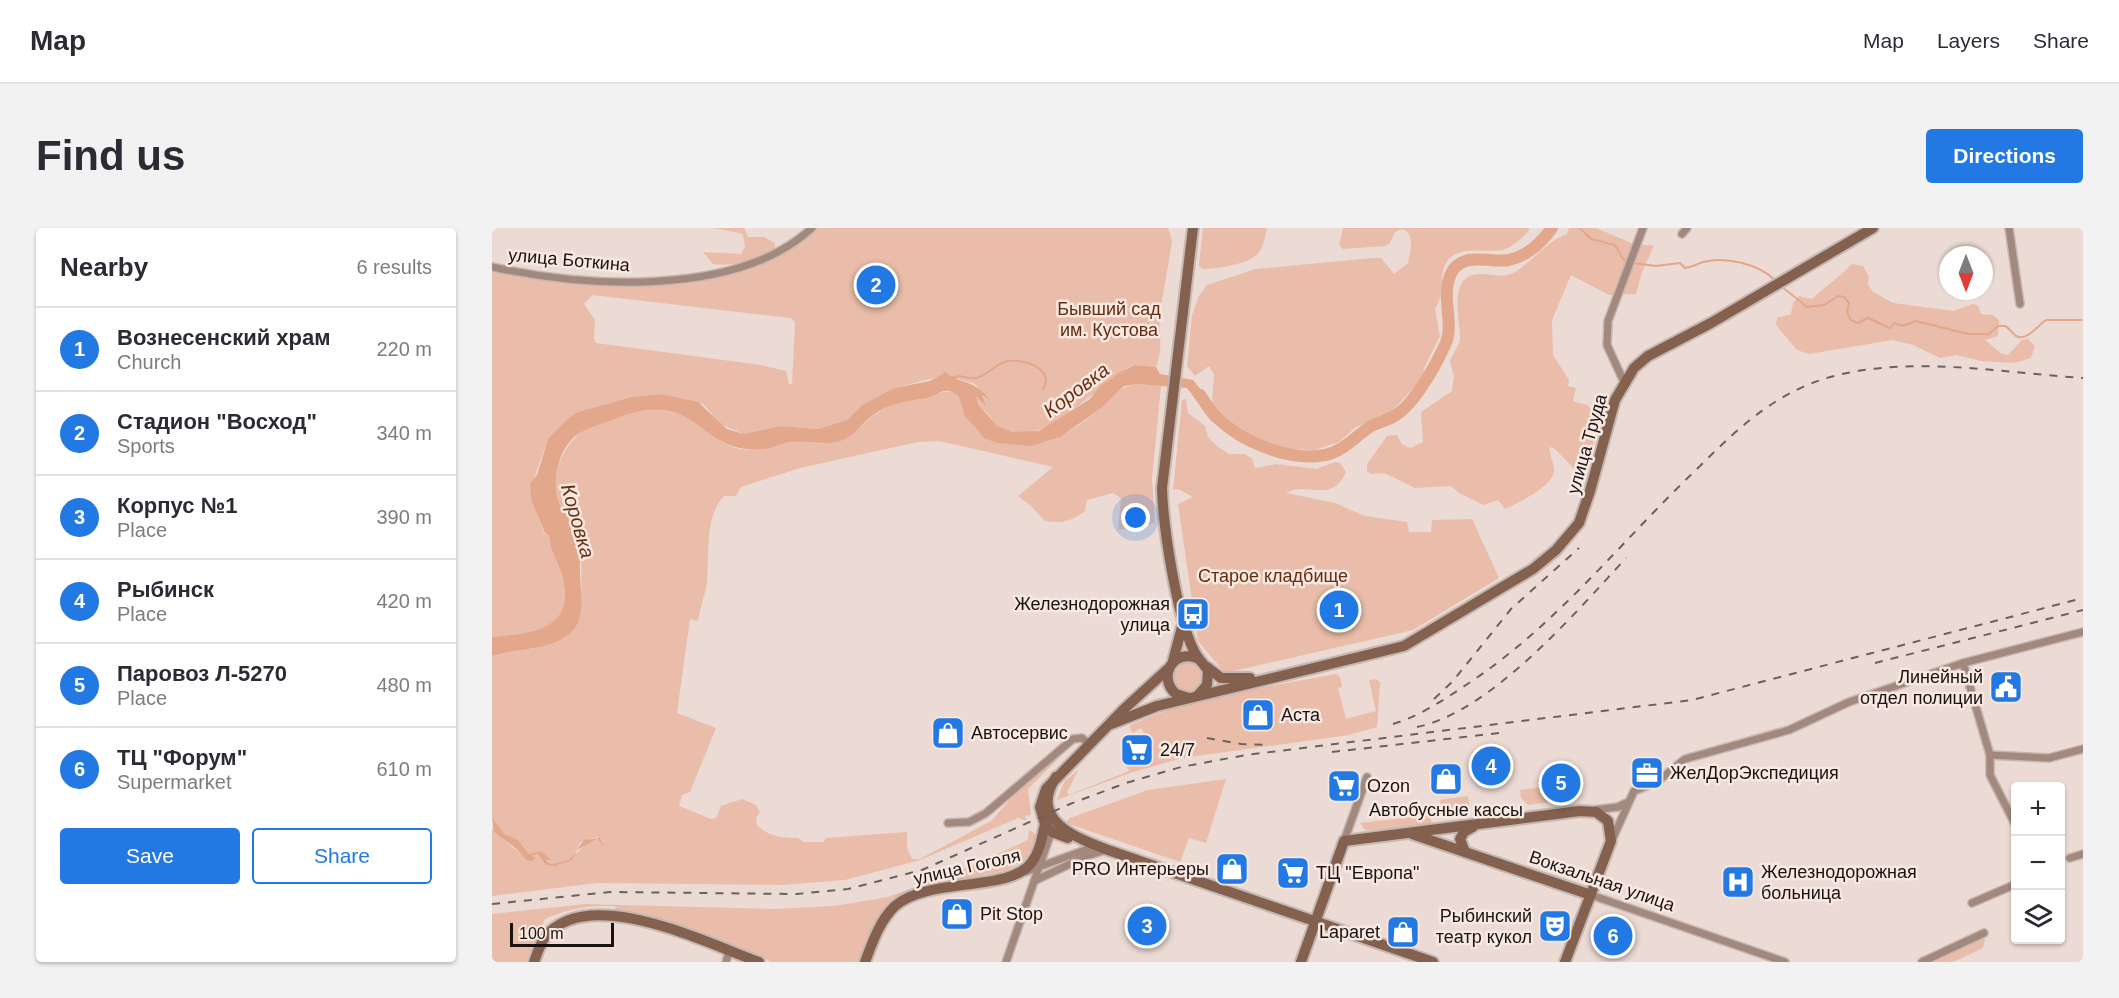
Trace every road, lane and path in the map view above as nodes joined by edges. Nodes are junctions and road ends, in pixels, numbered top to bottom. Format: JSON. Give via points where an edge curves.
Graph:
{"nodes":[{"id":1,"x":812,"y":228,"type":"edge"},
{"id":2,"x":1192,"y":228,"type":"edge"},
{"id":3,"x":1643,"y":228,"type":"edge"},
{"id":4,"x":1874,"y":228,"type":"edge"},
{"id":5,"x":2009,"y":228,"type":"edge"},
{"id":6,"x":492,"y":267,"type":"edge"},
{"id":7,"x":2020,"y":304,"type":"dead end"},
{"id":8,"x":1624,"y":382,"type":"junction"},
{"id":9,"x":1183,"y":621,"type":"junction"},
{"id":10,"x":2083,"y":632,"type":"edge"},
{"id":11,"x":1202,"y":661,"type":"junction"},
{"id":12,"x":1964,"y":663,"type":"junction"},
{"id":13,"x":1171,"y":665,"type":"junction"},
{"id":14,"x":1268,"y":677,"type":"junction"},
{"id":15,"x":1193,"y":697,"type":"junction"},
{"id":16,"x":1111,"y":724,"type":"junction"},
{"id":17,"x":1089,"y":745,"type":"junction"},
{"id":18,"x":2083,"y":749,"type":"edge"},
{"id":19,"x":1990,"y":755,"type":"junction"},
{"id":20,"x":1367,"y":777,"type":"dead end"},
{"id":21,"x":1629,"y":799,"type":"junction"},
{"id":22,"x":1580,"y":811,"type":"junction"},
{"id":23,"x":2011,"y":816,"type":"edge"},
{"id":24,"x":948,"y":823,"type":"dead end"},
{"id":25,"x":1481,"y":824,"type":"junction"},
{"id":26,"x":1051,"y":826,"type":"junction"},
{"id":27,"x":1408,"y":833,"type":"junction"},
{"id":28,"x":1344,"y":841,"type":"junction"},
{"id":29,"x":1611,"y":841,"type":"junction"},
{"id":30,"x":1102,"y":848,"type":"junction"},
{"id":31,"x":1465,"y":852,"type":"junction"},
{"id":32,"x":2083,"y":854,"type":"edge"},
{"id":33,"x":2070,"y":858,"type":"dead end"},
{"id":34,"x":1040,"y":865,"type":"junction"},
{"id":35,"x":1020,"y":874,"type":"junction"},
{"id":36,"x":1034,"y":881,"type":"junction"},
{"id":37,"x":2011,"y":886,"type":"edge"},
{"id":38,"x":1591,"y":895,"type":"junction"},
{"id":39,"x":1972,"y":903,"type":"dead end"},
{"id":40,"x":1315,"y":921,"type":"junction"},
{"id":41,"x":1984,"y":933,"type":"dead end"},
{"id":42,"x":727,"y":957,"type":"edge"},
{"id":43,"x":534,"y":962,"type":"edge"},
{"id":44,"x":759,"y":962,"type":"edge"},
{"id":45,"x":865,"y":962,"type":"edge"},
{"id":46,"x":1006,"y":962,"type":"edge"},
{"id":47,"x":1301,"y":962,"type":"edge"},
{"id":48,"x":1433,"y":962,"type":"edge"},
{"id":49,"x":1565,"y":962,"type":"edge"},
{"id":50,"x":1785,"y":962,"type":"edge"},
{"id":51,"x":1922,"y":962,"type":"edge"}],
"edges":[{"from":1,"to":6,"type":"street","name":"улица Боткина","via":[[783,249],[741,266],[658,281],[608,282]]},
{"from":2,"to":9,"type":"street","via":[[1163,470],[1163,506]]},
{"from":3,"to":8,"type":"street","via":[[1613,303],[1606,334],[1610,356]]},
{"from":4,"to":8,"type":"street","name":"улица Труда","via":[[1711,324],[1648,356]]},
{"from":5,"to":7,"type":"street"},
{"from":8,"to":14,"type":"street","name":"улица Труда","via":[[1611,410],[1583,515],[1565,541],[1533,569],[1404,646]]},
{"from":9,"to":11,"type":"street","via":[[1189,642]]},
{"from":9,"to":13,"type":"street","via":[[1178,651]]},
{"from":10,"to":12,"type":"street"},
{"from":11,"to":13,"type":"street","via":[[1185,656]]},
{"from":11,"to":14,"type":"street","via":[[1221,678]]},
{"from":11,"to":15,"type":"street","via":[[1208,670],[1208,682]]},
{"from":12,"to":19,"type":"street"},
{"from":12,"to":21,"type":"street","via":[[1858,699],[1789,730],[1685,759],[1657,782],[1635,789]]},
{"from":13,"to":15,"type":"street","via":[[1167,680],[1170,688],[1178,695]]},
{"from":13,"to":16,"type":"street"},
{"from":14,"to":15,"type":"street"},
{"from":15,"to":16,"type":"street"},
{"from":16,"to":17,"type":"street"},
{"from":17,"to":24,"type":"street","via":[[1082,738],[1072,739],[986,813],[969,822]]},
{"from":17,"to":26,"type":"street","via":[[1056,777],[1042,799],[1041,811]]},
{"from":18,"to":19,"type":"street","via":[[2049,758]]},
{"from":19,"to":23,"type":"street","via":[[1990,775]]},
{"from":20,"to":28,"type":"street"},
{"from":21,"to":22,"type":"street","via":[[1622,806]]},
{"from":21,"to":29,"type":"street"},
{"from":22,"to":25,"type":"street"},
{"from":22,"to":29,"type":"street","via":[[1604,817],[1610,826]]},
{"from":25,"to":27,"type":"street"},
{"from":25,"to":31,"type":"street","via":[[1462,834],[1460,844]]},
{"from":26,"to":30,"type":"street"},
{"from":26,"to":34,"type":"street"},
{"from":26,"to":35,"type":"street","via":[[1031,863]]},
{"from":27,"to":28,"type":"street"},
{"from":27,"to":31,"type":"street","name":"Вокзальная улица"},
{"from":28,"to":40,"type":"street"},
{"from":29,"to":38,"type":"street"},
{"from":30,"to":34,"type":"street","name":"улица Гоголя"},
{"from":30,"to":36,"type":"street"},
{"from":30,"to":40,"type":"street"},
{"from":31,"to":38,"type":"street","name":"Вокзальная улица"},
{"from":32,"to":33,"type":"street"},
{"from":34,"to":35,"type":"street","name":"улица Гоголя"},
{"from":34,"to":36,"type":"street"},
{"from":35,"to":45,"type":"street","name":"улица Гоголя","via":[[931,890],[903,900],[884,920]]},
{"from":36,"to":46,"type":"street"},
{"from":37,"to":39,"type":"street"},
{"from":38,"to":49,"type":"street"},
{"from":38,"to":50,"type":"street","name":"Вокзальная улица"},
{"from":40,"to":47,"type":"street"},
{"from":40,"to":48,"type":"street"},
{"from":41,"to":51,"type":"street"},
{"from":42,"to":43,"type":"street","via":[[632,917],[605,915],[568,921],[545,937]]},
{"from":42,"to":44,"type":"street"}]}
